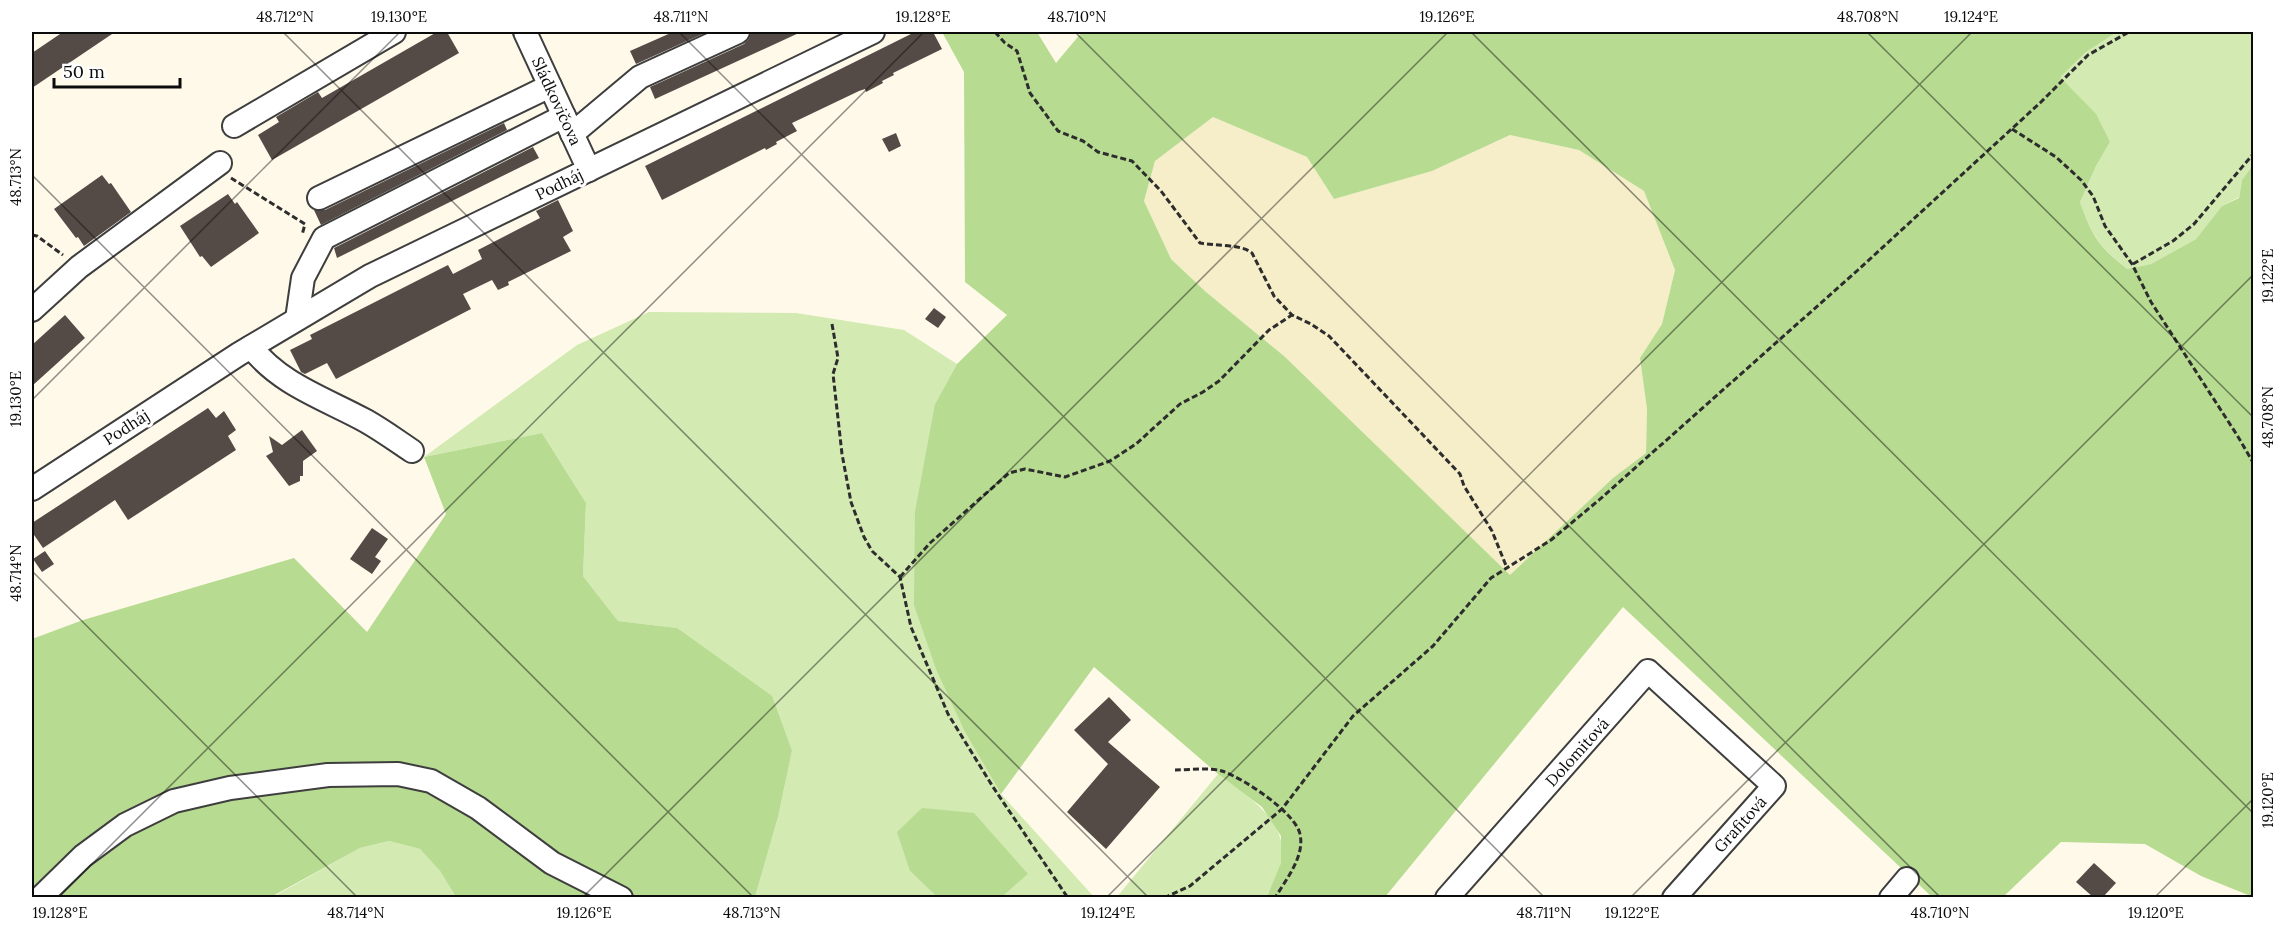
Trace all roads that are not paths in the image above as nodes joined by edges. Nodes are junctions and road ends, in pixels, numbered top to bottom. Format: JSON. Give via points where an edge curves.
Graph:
{"nodes":[{"id":1,"x":394,"y":32,"type":"edge"},
{"id":2,"x":525,"y":32,"type":"edge"},
{"id":3,"x":738,"y":32,"type":"edge"},
{"id":4,"x":873,"y":32,"type":"edge"},
{"id":5,"x":550,"y":86,"type":"junction"},
{"id":6,"x":568,"y":125,"type":"junction"},
{"id":7,"x":234,"y":126,"type":"dead end"},
{"id":8,"x":224,"y":170,"type":"road end"},
{"id":9,"x":589,"y":170,"type":"junction"},
{"id":10,"x":319,"y":198,"type":"dead end"},
{"id":11,"x":32,"y":310,"type":"edge"},
{"id":12,"x":297,"y":319,"type":"junction"},
{"id":13,"x":251,"y":346,"type":"junction"},
{"id":14,"x":412,"y":451,"type":"dead end"},
{"id":15,"x":32,"y":489,"type":"edge"},
{"id":16,"x":1713,"y":730,"type":"joint"},
{"id":17,"x":1907,"y":879,"type":"dead end"},
{"id":18,"x":1886,"y":893,"type":"edge"},
{"id":19,"x":40,"y":897,"type":"edge"},
{"id":20,"x":621,"y":897,"type":"edge"},
{"id":21,"x":1447,"y":897,"type":"edge"},
{"id":22,"x":1674,"y":897,"type":"edge"}],
"edges":[{"from":1,"to":7,"type":"street"},
{"from":2,"to":5,"type":"street","name":"Sládkovičova"},
{"from":3,"to":6,"type":"street","via":[[640,78]]},
{"from":4,"to":9,"type":"street","name":"Podháj"},
{"from":5,"to":6,"type":"street","name":"Sládkovičova"},
{"from":5,"to":10,"type":"street"},
{"from":6,"to":9,"type":"street","name":"Sládkovičova"},
{"from":6,"to":12,"type":"street","via":[[324,238],[303,278]]},
{"from":8,"to":11,"type":"street","via":[[78,267]]},
{"from":9,"to":12,"type":"street","name":"Podháj","via":[[370,276]]},
{"from":12,"to":13,"type":"street","name":"Podháj"},
{"from":13,"to":14,"type":"street","via":[[264,363],[287,380]]},
{"from":13,"to":15,"type":"street","name":"Podháj"},
{"from":16,"to":21,"type":"street","name":"Dolomitová","via":[[1648,671]]},
{"from":16,"to":22,"type":"street","name":"Grafitová","via":[[1774,786]]},
{"from":17,"to":18,"type":"street"},
{"from":19,"to":20,"type":"street","via":[[83,856],[125,825],[174,801],[230,788],[328,775],[398,774],[430,781],[478,808],[552,863]]}]}
